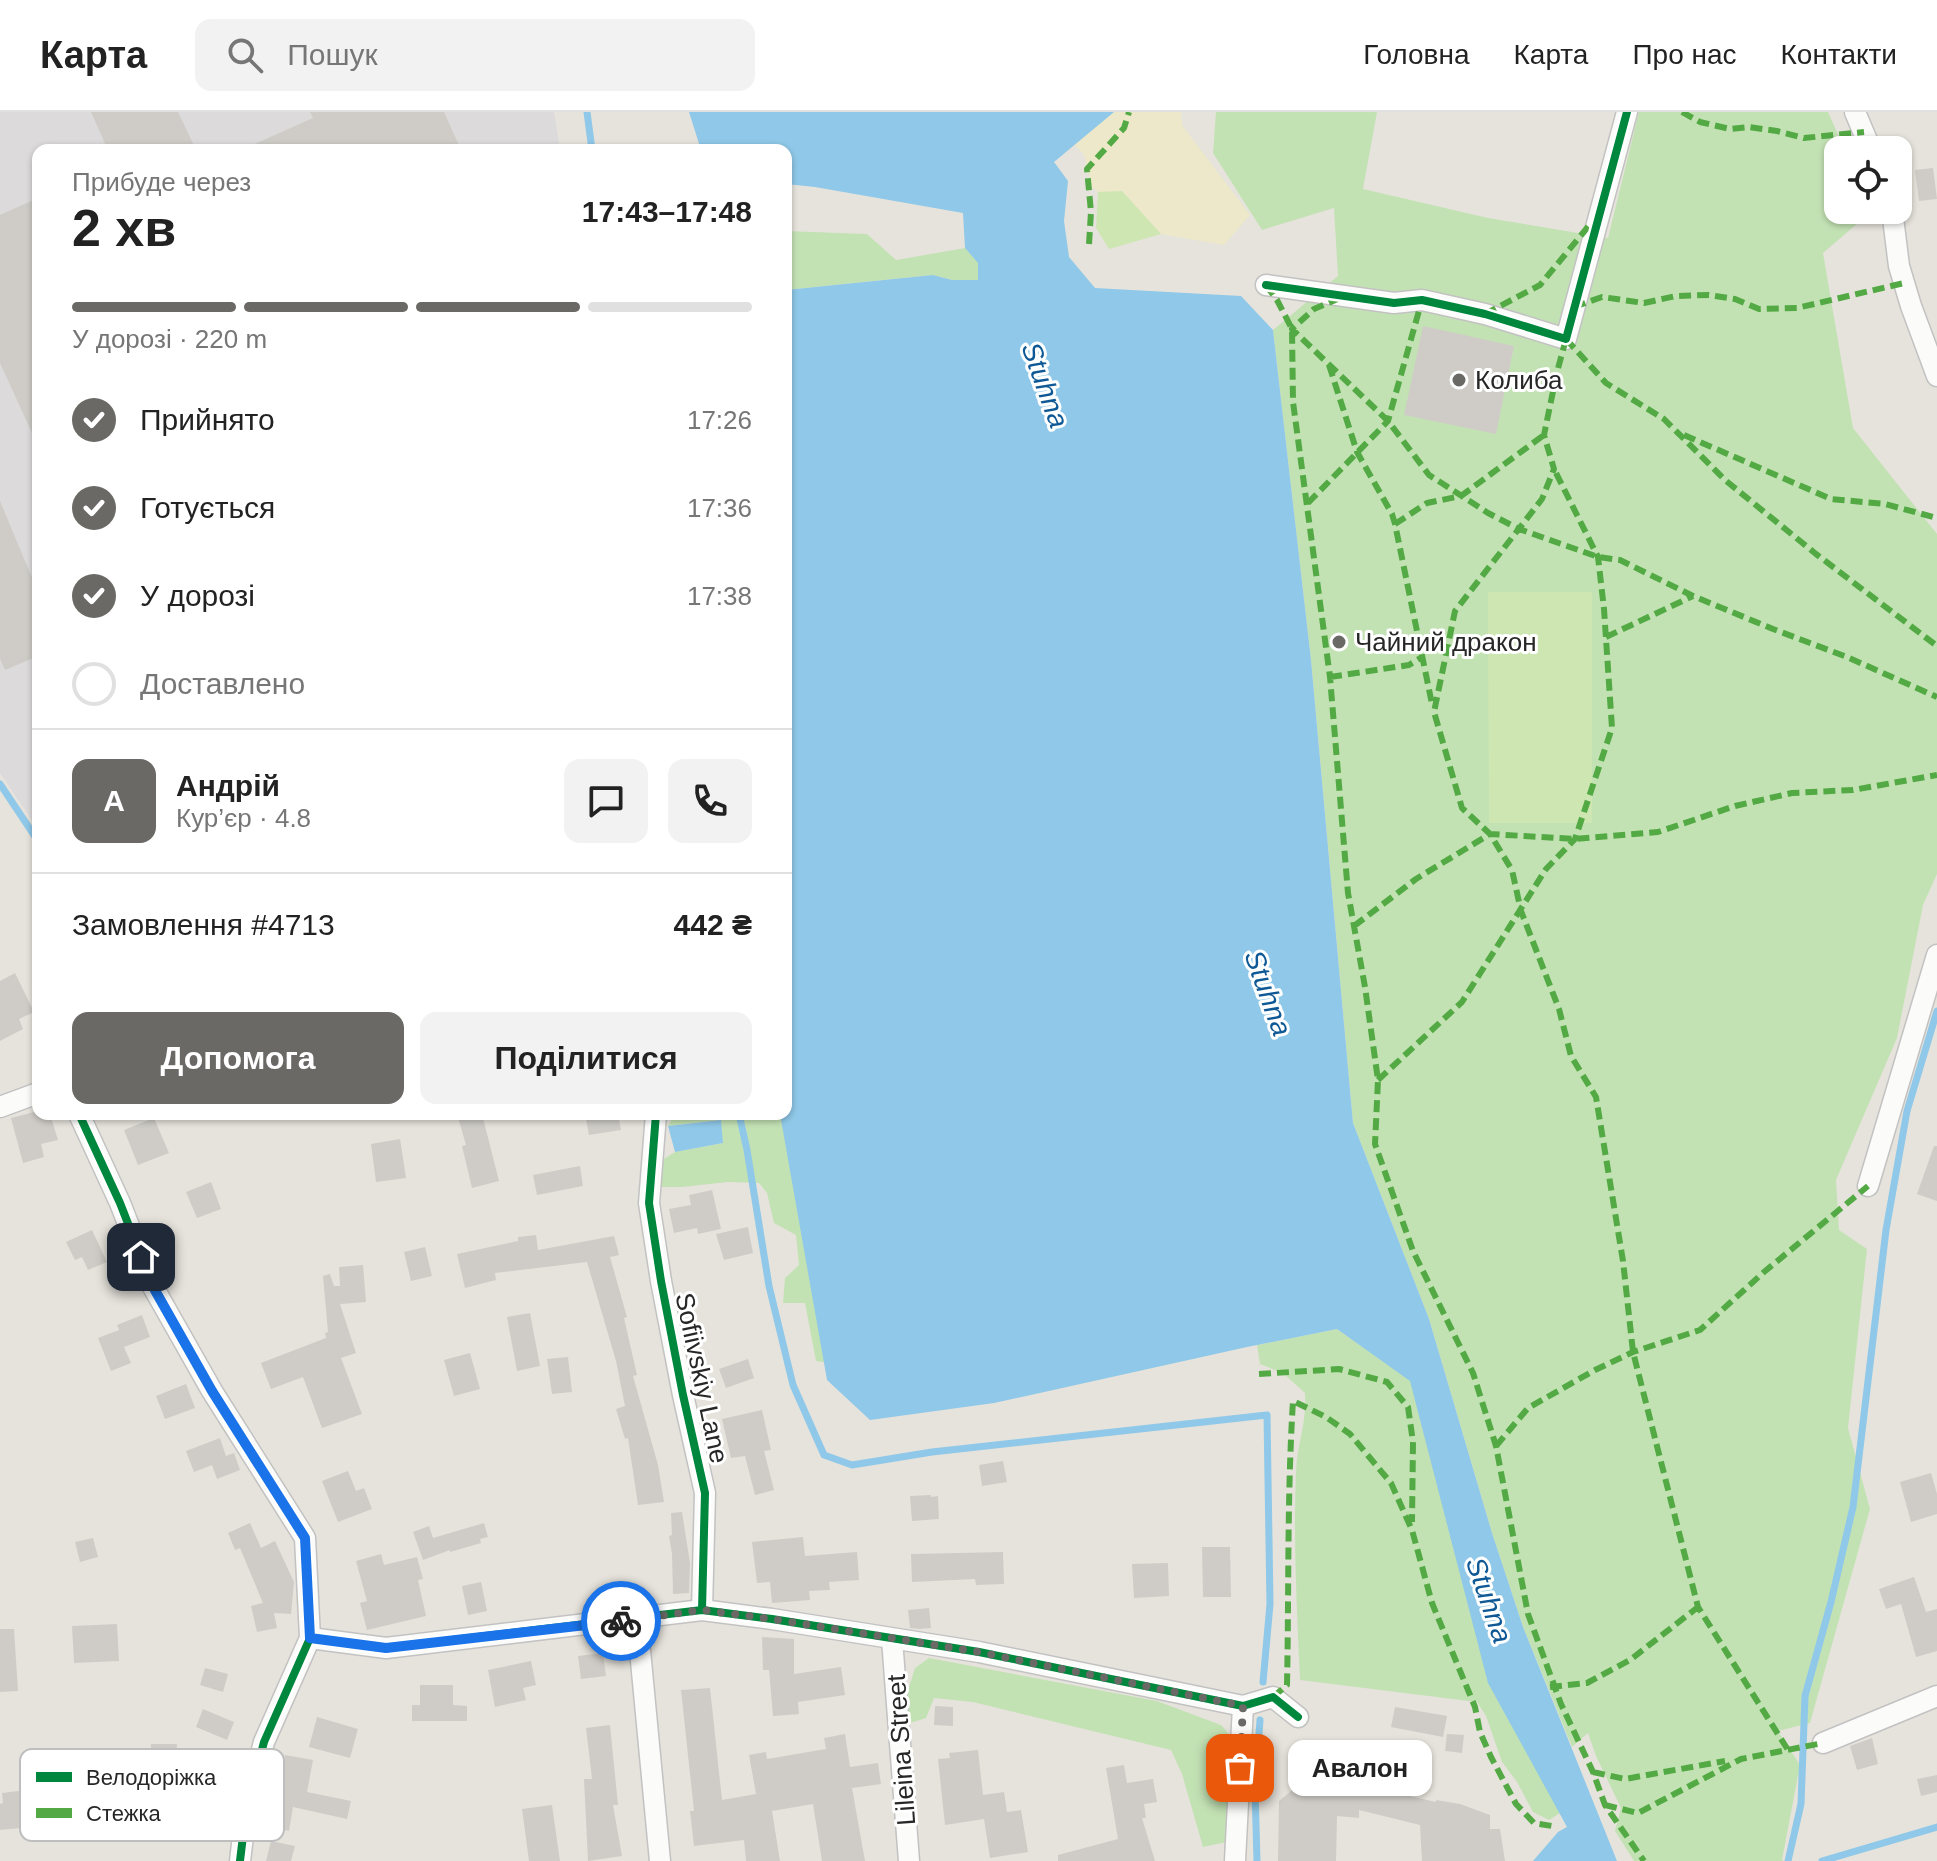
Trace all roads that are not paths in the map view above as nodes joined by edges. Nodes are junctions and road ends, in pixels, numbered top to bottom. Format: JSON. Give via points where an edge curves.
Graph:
{"nodes":[{"id":1,"x":1627,"y":112,"type":"edge"},
{"id":2,"x":1855,"y":112,"type":"edge"},
{"id":3,"x":1865,"y":136,"type":"edge"},
{"id":4,"x":1894,"y":224,"type":"edge"},
{"id":5,"x":1266,"y":285,"type":"dead end"},
{"id":6,"x":1937,"y":376,"type":"edge"},
{"id":7,"x":1937,"y":955,"type":"edge"},
{"id":8,"x":32,"y":1095,"type":"edge"},
{"id":9,"x":0,"y":1107,"type":"edge"},
{"id":10,"x":82,"y":1120,"type":"edge"},
{"id":11,"x":656,"y":1120,"type":"edge"},
{"id":12,"x":1868,"y":1186,"type":"dead end"},
{"id":13,"x":702,"y":1610,"type":"junction"},
{"id":14,"x":637,"y":1619,"type":"junction"},
{"id":15,"x":310,"y":1638,"type":"junction"},
{"id":16,"x":892,"y":1639,"type":"junction"},
{"id":17,"x":1937,"y":1696,"type":"edge"},
{"id":18,"x":1243,"y":1706,"type":"junction"},
{"id":19,"x":1298,"y":1717,"type":"dead end"},
{"id":20,"x":1823,"y":1743,"type":"dead end"},
{"id":21,"x":262,"y":1749,"type":"edge"},
{"id":22,"x":242,"y":1841,"type":"edge"},
{"id":23,"x":240,"y":1861,"type":"edge"},
{"id":24,"x":660,"y":1861,"type":"edge"},
{"id":25,"x":909,"y":1861,"type":"edge"},
{"id":26,"x":1235,"y":1861,"type":"edge"}],
"edges":[{"from":1,"to":5,"type":"street","via":[[1566,339],[1422,300],[1394,303]]},
{"from":2,"to":3,"type":"street"},
{"from":4,"to":6,"type":"street","via":[[1899,266]]},
{"from":7,"to":12,"type":"street"},
{"from":8,"to":9,"type":"street"},
{"from":10,"to":15,"type":"street","via":[[152,1285],[305,1538]]},
{"from":11,"to":13,"type":"street","name":"Sofiivskiy Lane","via":[[649,1203],[705,1493]]},
{"from":13,"to":14,"type":"street"},
{"from":13,"to":16,"type":"street"},
{"from":14,"to":15,"type":"street","via":[[386,1648]]},
{"from":14,"to":24,"type":"street"},
{"from":15,"to":21,"type":"street"},
{"from":16,"to":18,"type":"street"},
{"from":16,"to":25,"type":"street","name":"Lileina Street"},
{"from":17,"to":20,"type":"street"},
{"from":18,"to":19,"type":"street","via":[[1273,1697]]},
{"from":18,"to":26,"type":"street"},
{"from":22,"to":23,"type":"street"}]}
